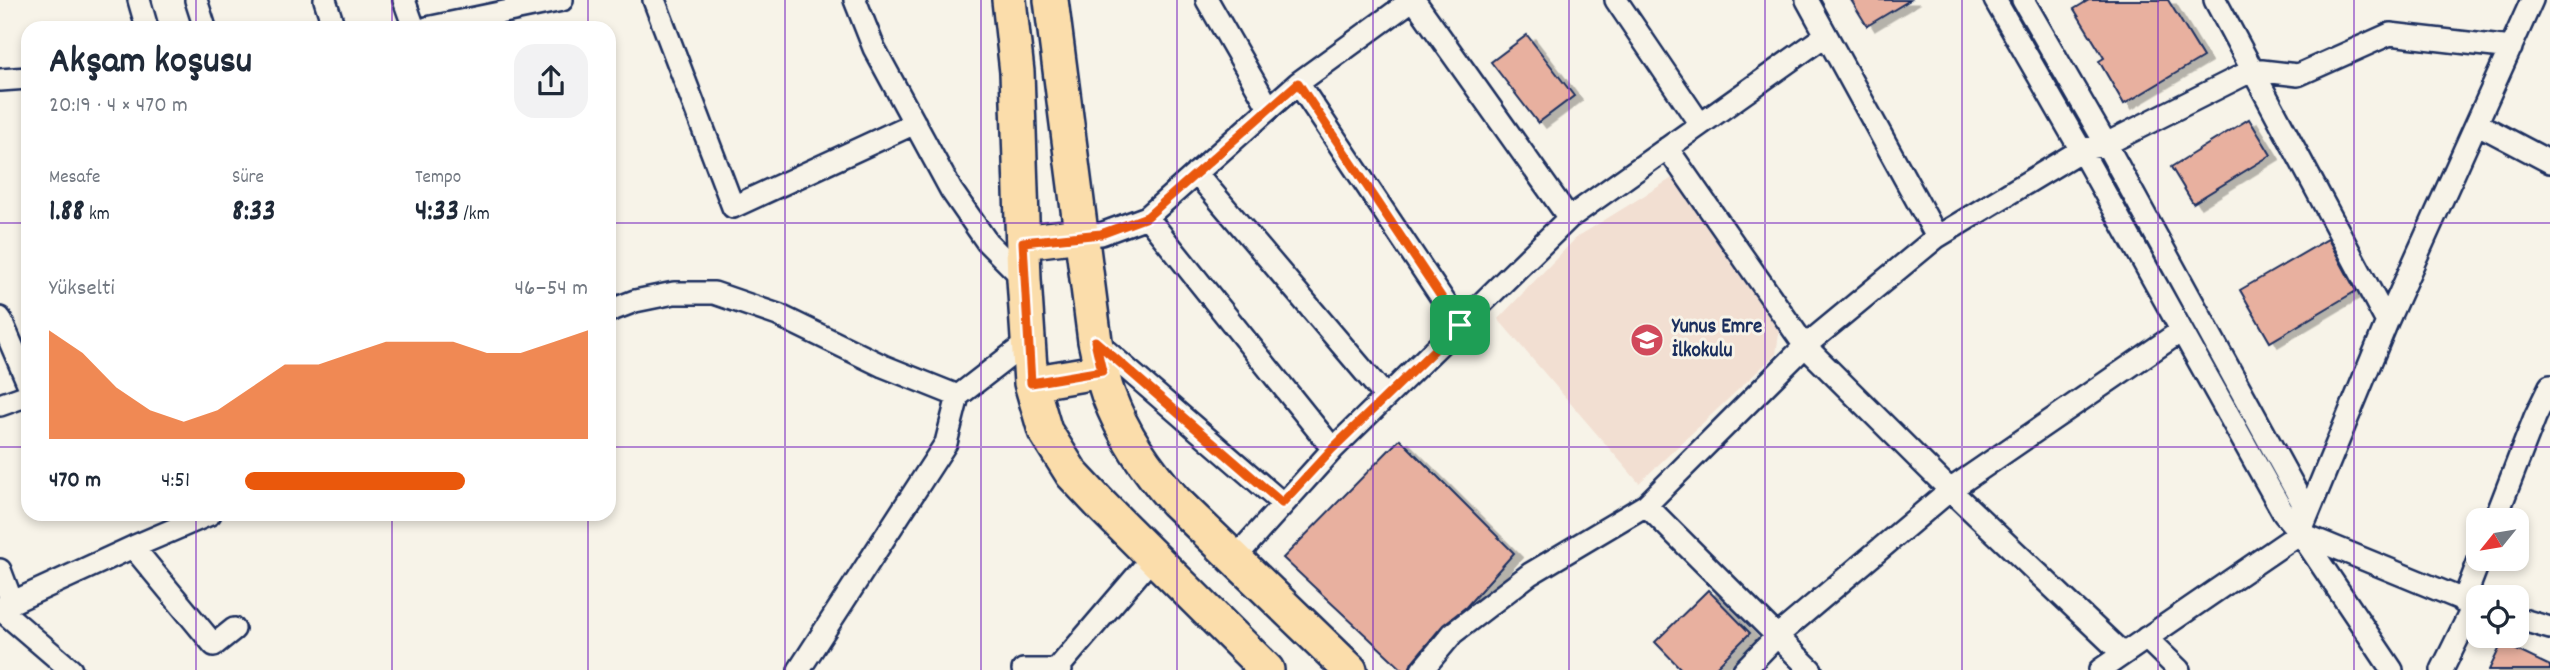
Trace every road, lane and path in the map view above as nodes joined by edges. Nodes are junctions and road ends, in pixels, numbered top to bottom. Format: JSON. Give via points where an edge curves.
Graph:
{"nodes":[{"id":1,"x":139,"y":0,"type":"edge"},
{"id":2,"x":196,"y":0,"type":"edge"},
{"id":3,"x":325,"y":0,"type":"edge"},
{"id":4,"x":404,"y":0,"type":"edge"},
{"id":5,"x":562,"y":0,"type":"edge"},
{"id":6,"x":654,"y":0,"type":"edge"},
{"id":7,"x":855,"y":0,"type":"edge"},
{"id":8,"x":1009,"y":0,"type":"edge"},
{"id":9,"x":1051,"y":0,"type":"edge"},
{"id":10,"x":1207,"y":0,"type":"edge"},
{"id":11,"x":1413,"y":0,"type":"edge"},
{"id":12,"x":1616,"y":0,"type":"edge"},
{"id":13,"x":1807,"y":0,"type":"edge"},
{"id":14,"x":1994,"y":0,"type":"edge"},
{"id":15,"x":2023,"y":0,"type":"edge"},
{"id":16,"x":2215,"y":0,"type":"edge"},
{"id":17,"x":2532,"y":0,"type":"edge"},
{"id":18,"x":482,"y":15,"type":"edge"},
{"id":19,"x":145,"y":21,"type":"edge"},
{"id":20,"x":203,"y":21,"type":"edge"},
{"id":21,"x":332,"y":21,"type":"edge"},
{"id":22,"x":412,"y":21,"type":"edge"},
{"id":23,"x":457,"y":21,"type":"edge"},
{"id":24,"x":1826,"y":35,"type":"junction"},
{"id":25,"x":2511,"y":48,"type":"junction"},
{"id":26,"x":2253,"y":69,"type":"junction"},
{"id":27,"x":21,"y":78,"type":"edge"},
{"id":28,"x":0,"y":80,"type":"edge"},
{"id":29,"x":1298,"y":83,"type":"junction"},
{"id":30,"x":1269,"y":108,"type":"junction"},
{"id":31,"x":915,"y":124,"type":"junction"},
{"id":32,"x":1700,"y":124,"type":"junction"},
{"id":33,"x":2477,"y":124,"type":"junction"},
{"id":34,"x":2106,"y":144,"type":"junction"},
{"id":35,"x":1667,"y":148,"type":"junction"},
{"id":36,"x":2081,"y":150,"type":"junction"},
{"id":37,"x":2550,"y":162,"type":"edge"},
{"id":38,"x":1196,"y":173,"type":"junction"},
{"id":39,"x":1147,"y":217,"type":"junction"},
{"id":40,"x":1569,"y":218,"type":"junction"},
{"id":41,"x":1081,"y":236,"type":"junction"},
{"id":42,"x":1937,"y":237,"type":"junction"},
{"id":43,"x":1023,"y":242,"type":"junction"},
{"id":44,"x":1024,"y":279,"type":"junction"},
{"id":45,"x":616,"y":307,"type":"edge"},
{"id":46,"x":0,"y":318,"type":"edge"},
{"id":47,"x":2387,"y":322,"type":"junction"},
{"id":48,"x":1460,"y":325,"type":"junction"},
{"id":49,"x":2181,"y":331,"type":"junction"},
{"id":50,"x":1029,"y":341,"type":"junction"},
{"id":51,"x":1805,"y":346,"type":"junction"},
{"id":52,"x":1098,"y":356,"type":"junction"},
{"id":53,"x":21,"y":367,"type":"edge"},
{"id":54,"x":1031,"y":383,"type":"junction"},
{"id":55,"x":2550,"y":386,"type":"edge"},
{"id":56,"x":958,"y":396,"type":"junction"},
{"id":57,"x":1386,"y":397,"type":"junction"},
{"id":58,"x":21,"y":398,"type":"edge"},
{"id":59,"x":0,"y":405,"type":"edge"},
{"id":60,"x":1332,"y":449,"type":"junction"},
{"id":61,"x":1950,"y":491,"type":"junction"},
{"id":62,"x":1282,"y":503,"type":"junction"},
{"id":63,"x":1646,"y":505,"type":"junction"},
{"id":64,"x":2500,"y":508,"type":"edge"},
{"id":65,"x":194,"y":521,"type":"edge"},
{"id":66,"x":2300,"y":533,"type":"junction"},
{"id":67,"x":133,"y":547,"type":"junction"},
{"id":68,"x":1152,"y":558,"type":"junction"},
{"id":69,"x":1234,"y":559,"type":"junction"},
{"id":70,"x":0,"y":570,"type":"edge"},
{"id":71,"x":2466,"y":602,"type":"edge"},
{"id":72,"x":4,"y":606,"type":"edge"},
{"id":73,"x":2466,"y":617,"type":"edge"},
{"id":74,"x":2529,"y":622,"type":"edge"},
{"id":75,"x":2550,"y":628,"type":"edge"},
{"id":76,"x":234,"y":629,"type":"dead end"},
{"id":77,"x":1777,"y":636,"type":"junction"},
{"id":78,"x":2146,"y":638,"type":"junction"},
{"id":79,"x":2123,"y":654,"type":"junction"},
{"id":80,"x":1059,"y":669,"type":"edge"},
{"id":81,"x":71,"y":670,"type":"edge"},
{"id":82,"x":799,"y":670,"type":"edge"},
{"id":83,"x":1023,"y":670,"type":"edge"},
{"id":84,"x":1267,"y":670,"type":"edge"},
{"id":85,"x":1350,"y":670,"type":"edge"},
{"id":86,"x":1422,"y":670,"type":"edge"},
{"id":87,"x":1744,"y":670,"type":"edge"},
{"id":88,"x":1811,"y":670,"type":"edge"},
{"id":89,"x":2100,"y":670,"type":"edge"},
{"id":90,"x":2179,"y":670,"type":"edge"},
{"id":91,"x":2392,"y":670,"type":"edge"},
{"id":92,"x":2442,"y":670,"type":"edge"}],
"edges":[{"from":1,"to":19,"type":"street"},
{"from":2,"to":20,"type":"street"},
{"from":3,"to":21,"type":"street"},
{"from":4,"to":22,"type":"street"},
{"from":5,"to":18,"type":"street"},
{"from":6,"to":31,"type":"street","via":[[733,207]]},
{"from":7,"to":31,"type":"street","via":[[874,48]]},
{"from":8,"to":43,"type":"main road","via":[[1017,72]]},
{"from":9,"to":41,"type":"main road"},
{"from":10,"to":30,"type":"street"},
{"from":11,"to":29,"type":"street"},
{"from":11,"to":40,"type":"street"},
{"from":12,"to":32,"type":"street"},
{"from":13,"to":24,"type":"street"},
{"from":14,"to":36,"type":"street"},
{"from":15,"to":34,"type":"street"},
{"from":16,"to":26,"type":"street"},
{"from":17,"to":25,"type":"street"},
{"from":18,"to":23,"type":"street"},
{"from":24,"to":32,"type":"street"},
{"from":24,"to":42,"type":"street"},
{"from":25,"to":26,"type":"street","via":[[2390,34],[2298,75]]},
{"from":25,"to":33,"type":"street"},
{"from":26,"to":34,"type":"street"},
{"from":26,"to":47,"type":"street"},
{"from":27,"to":28,"type":"street"},
{"from":29,"to":30,"type":"street"},
{"from":29,"to":48,"type":"street"},
{"from":30,"to":38,"type":"street"},
{"from":31,"to":44,"type":"street","via":[[951,190],[987,242]]},
{"from":32,"to":35,"type":"street"},
{"from":33,"to":37,"type":"street"},
{"from":33,"to":47,"type":"street"},
{"from":34,"to":36,"type":"street"},
{"from":34,"to":66,"type":"street","via":[[2302,502]]},
{"from":35,"to":40,"type":"street"},
{"from":35,"to":51,"type":"street"},
{"from":36,"to":42,"type":"street"},
{"from":36,"to":49,"type":"street"},
{"from":38,"to":39,"type":"street"},
{"from":38,"to":57,"type":"street"},
{"from":39,"to":41,"type":"street","via":[[1101,234]]},
{"from":39,"to":60,"type":"street"},
{"from":40,"to":48,"type":"street"},
{"from":41,"to":43,"type":"main road"},
{"from":41,"to":52,"type":"main road"},
{"from":42,"to":51,"type":"street"},
{"from":43,"to":44,"type":"main road"},
{"from":44,"to":50,"type":"main road"},
{"from":45,"to":56,"type":"street","via":[[674,293],[714,293],[778,315]]},
{"from":46,"to":53,"type":"street"},
{"from":47,"to":66,"type":"street"},
{"from":48,"to":57,"type":"street"},
{"from":49,"to":61,"type":"street"},
{"from":49,"to":66,"type":"street","via":[[2284,514]]},
{"from":50,"to":54,"type":"main road"},
{"from":50,"to":56,"type":"street"},
{"from":51,"to":61,"type":"street"},
{"from":51,"to":63,"type":"street"},
{"from":52,"to":54,"type":"main road"},
{"from":52,"to":62,"type":"street"},
{"from":52,"to":69,"type":"main road","via":[[1119,421],[1153,475]]},
{"from":54,"to":68,"type":"main road","via":[[1045,431],[1072,474]]},
{"from":55,"to":64,"type":"street"},
{"from":56,"to":82,"type":"street","via":[[946,443]]},
{"from":57,"to":60,"type":"street"},
{"from":58,"to":59,"type":"street"},
{"from":60,"to":62,"type":"street"},
{"from":61,"to":77,"type":"street"},
{"from":61,"to":79,"type":"street"},
{"from":62,"to":69,"type":"street"},
{"from":63,"to":77,"type":"street"},
{"from":63,"to":86,"type":"street","via":[[1530,574],[1453,633]]},
{"from":65,"to":67,"type":"street"},
{"from":66,"to":71,"type":"street"},
{"from":66,"to":78,"type":"street"},
{"from":66,"to":91,"type":"street"},
{"from":67,"to":72,"type":"street"},
{"from":67,"to":76,"type":"street","via":[[214,645]]},
{"from":68,"to":80,"type":"street"},
{"from":68,"to":84,"type":"main road"},
{"from":69,"to":85,"type":"main road"},
{"from":70,"to":72,"type":"street"},
{"from":72,"to":81,"type":"street"},
{"from":73,"to":92,"type":"street"},
{"from":74,"to":75,"type":"street"},
{"from":77,"to":87,"type":"street"},
{"from":77,"to":88,"type":"street"},
{"from":78,"to":79,"type":"street"},
{"from":78,"to":90,"type":"street"},
{"from":79,"to":89,"type":"street"},
{"from":80,"to":83,"type":"street"}]}
